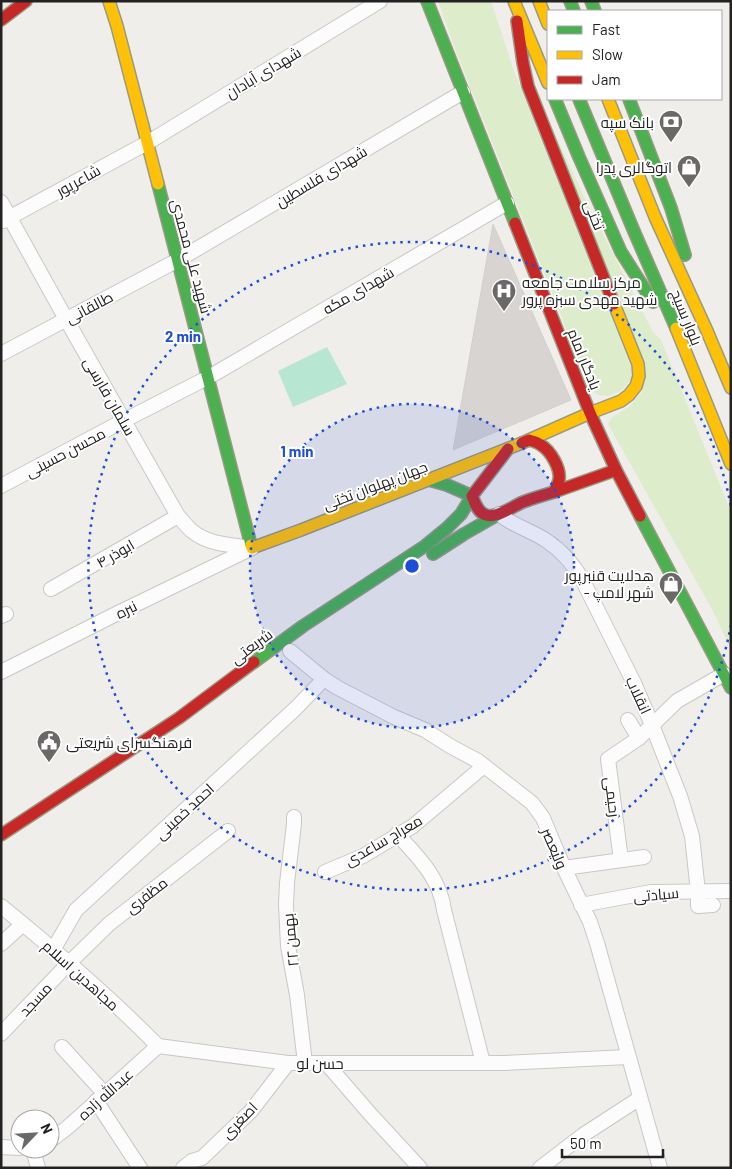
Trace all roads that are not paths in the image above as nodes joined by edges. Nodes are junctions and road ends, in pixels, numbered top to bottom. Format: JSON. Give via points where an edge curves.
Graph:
{"nodes":[{"id":1,"x":26,"y":1,"type":"edge"},
{"id":2,"x":109,"y":1,"type":"edge"},
{"id":3,"x":380,"y":1,"type":"edge"},
{"id":4,"x":427,"y":1,"type":"edge"},
{"id":5,"x":514,"y":1,"type":"edge"},
{"id":6,"x":539,"y":2,"type":"edge"},
{"id":7,"x":1,"y":20,"type":"edge"},
{"id":8,"x":547,"y":22,"type":"edge"},
{"id":9,"x":547,"y":81,"type":"edge"},
{"id":10,"x":463,"y":92,"type":"junction"},
{"id":11,"x":555,"y":100,"type":"edge"},
{"id":12,"x":579,"y":100,"type":"edge"},
{"id":13,"x":608,"y":100,"type":"edge"},
{"id":14,"x":629,"y":100,"type":"edge"},
{"id":15,"x":147,"y":143,"type":"junction"},
{"id":16,"x":1,"y":202,"type":"edge"},
{"id":17,"x":507,"y":203,"type":"junction"},
{"id":18,"x":5,"y":220,"type":"edge"},
{"id":19,"x":178,"y":260,"type":"junction"},
{"id":20,"x":66,"y":320,"type":"junction"},
{"id":21,"x":707,"y":330,"type":"junction"},
{"id":22,"x":1,"y":354,"type":"edge"},
{"id":23,"x":688,"y":358,"type":"junction"},
{"id":24,"x":209,"y":377,"type":"junction"},
{"id":25,"x":731,"y":388,"type":"edge"},
{"id":26,"x":590,"y":413,"type":"junction"},
{"id":27,"x":123,"y":421,"type":"junction"},
{"id":28,"x":529,"y":440,"type":"junction"},
{"id":29,"x":508,"y":449,"type":"junction"},
{"id":30,"x":731,"y":464,"type":"edge"},
{"id":31,"x":616,"y":470,"type":"junction"},
{"id":32,"x":429,"y":480,"type":"junction"},
{"id":33,"x":1,"y":486,"type":"edge"},
{"id":34,"x":554,"y":492,"type":"junction"},
{"id":35,"x":472,"y":496,"type":"junction"},
{"id":36,"x":499,"y":514,"type":"junction"},
{"id":37,"x":178,"y":516,"type":"junction"},
{"id":38,"x":252,"y":548,"type":"junction"},
{"id":39,"x":424,"y":560,"type":"dead end"},
{"id":40,"x":51,"y":589,"type":"dead end"},
{"id":41,"x":290,"y":651,"type":"dead end"},
{"id":42,"x":1,"y":672,"type":"edge"},
{"id":43,"x":724,"y":674,"type":"junction"},
{"id":44,"x":324,"y":678,"type":"junction"},
{"id":45,"x":731,"y":688,"type":"edge"},
{"id":46,"x":628,"y":720,"type":"dead end"},
{"id":47,"x":652,"y":725,"type":"junction"},
{"id":48,"x":188,"y":726,"type":"dead end"},
{"id":49,"x":639,"y":738,"type":"junction"},
{"id":50,"x":484,"y":766,"type":"junction"},
{"id":51,"x":294,"y":817,"type":"dead end"},
{"id":52,"x":228,"y":831,"type":"dead end"},
{"id":53,"x":398,"y":834,"type":"junction"},
{"id":54,"x":1,"y":835,"type":"edge"},
{"id":55,"x":1,"y":847,"type":"edge"},
{"id":56,"x":644,"y":857,"type":"dead end"},
{"id":57,"x":622,"y":860,"type":"junction"},
{"id":58,"x":564,"y":868,"type":"junction"},
{"id":59,"x":325,"y":872,"type":"dead end"},
{"id":60,"x":731,"y":891,"type":"edge"},
{"id":61,"x":698,"y":892,"type":"junction"},
{"id":62,"x":581,"y":905,"type":"junction"},
{"id":63,"x":713,"y":905,"type":"dead end"},
{"id":64,"x":1,"y":906,"type":"edge"},
{"id":65,"x":23,"y":924,"type":"junction"},
{"id":66,"x":1,"y":944,"type":"edge"},
{"id":67,"x":53,"y":950,"type":"junction"},
{"id":68,"x":69,"y":963,"type":"junction"},
{"id":69,"x":1,"y":1034,"type":"edge"},
{"id":70,"x":158,"y":1046,"type":"junction"},
{"id":71,"x":62,"y":1047,"type":"dead end"},
{"id":72,"x":628,"y":1056,"type":"junction"},
{"id":73,"x":288,"y":1063,"type":"junction"},
{"id":74,"x":304,"y":1063,"type":"junction"},
{"id":75,"x":326,"y":1063,"type":"junction"},
{"id":76,"x":483,"y":1063,"type":"junction"},
{"id":77,"x":101,"y":1098,"type":"junction"},
{"id":78,"x":640,"y":1098,"type":"junction"},
{"id":79,"x":60,"y":1133,"type":"edge"},
{"id":80,"x":140,"y":1168,"type":"edge"},
{"id":81,"x":183,"y":1168,"type":"edge"},
{"id":82,"x":420,"y":1168,"type":"edge"},
{"id":83,"x":540,"y":1168,"type":"edge"},
{"id":84,"x":660,"y":1168,"type":"edge"}],
"edges":[{"from":1,"to":7,"type":"street"},
{"from":2,"to":15,"type":"street","name":"شهید علی محمدی"},
{"from":3,"to":15,"type":"street","name":"شهدای آبادان"},
{"from":4,"to":10,"type":"street","name":"یادگار امام"},
{"from":5,"to":9,"type":"street"},
{"from":5,"to":26,"type":"street","name":"تختی","via":[[528,86],[638,364],[639,376],[629,395]]},
{"from":6,"to":8,"type":"street"},
{"from":10,"to":17,"type":"street","name":"یادگار امام"},
{"from":10,"to":19,"type":"street","name":"شهدای فلسطین"},
{"from":11,"to":23,"type":"street","via":[[622,252]]},
{"from":12,"to":23,"type":"street","name":"بلوار بسیج"},
{"from":13,"to":21,"type":"street","name":"بلوار بسیج","via":[[655,217]]},
{"from":14,"to":21,"type":"street","via":[[671,208]]},
{"from":15,"to":18,"type":"street","name":"شاعرپور"},
{"from":15,"to":19,"type":"street","name":"شهید علی محمدی"},
{"from":16,"to":18,"type":"street","name":"سلمان فارسی"},
{"from":17,"to":24,"type":"street","name":"شهدای مکه"},
{"from":17,"to":26,"type":"street","name":"یادگار امام"},
{"from":18,"to":20,"type":"street","name":"سلمان فارسی"},
{"from":19,"to":20,"type":"street","name":"طالقانی"},
{"from":19,"to":24,"type":"street","name":"شهید علی محمدی"},
{"from":20,"to":22,"type":"street","name":"طالقانی"},
{"from":20,"to":27,"type":"street","name":"سلمان فارسی"},
{"from":21,"to":25,"type":"street","name":"بلوار بسیج"},
{"from":23,"to":30,"type":"street","name":"بلوار بسیج"},
{"from":24,"to":27,"type":"street","name":"محسن حسینی"},
{"from":24,"to":38,"type":"street","name":"شهید علی محمدی"},
{"from":26,"to":28,"type":"street"},
{"from":26,"to":31,"type":"street","name":"یادگار امام"},
{"from":27,"to":33,"type":"street","name":"محسن حسینی"},
{"from":27,"to":37,"type":"street","name":"سلمان فارسی"},
{"from":28,"to":29,"type":"street","name":"جهان پهلوان تختی"},
{"from":28,"to":34,"type":"street","via":[[544,447],[557,468]]},
{"from":29,"to":32,"type":"street","name":"جهان پهلوان تختی"},
{"from":29,"to":35,"type":"street","name":"شریعتی"},
{"from":31,"to":34,"type":"street"},
{"from":31,"to":43,"type":"street","name":"یادگار امام"},
{"from":32,"to":35,"type":"street"},
{"from":32,"to":38,"type":"street","name":"جهان پهلوان تختی"},
{"from":34,"to":36,"type":"street","via":[[522,502]]},
{"from":35,"to":36,"type":"street","via":[[486,516]]},
{"from":35,"to":54,"type":"street","name":"شریعتی","via":[[461,514],[425,546],[303,626],[179,718]]},
{"from":36,"to":39,"type":"street"},
{"from":36,"to":47,"type":"street","name":"انقلاب","via":[[508,522],[546,540],[576,568]]},
{"from":37,"to":38,"type":"street","name":"سلمان فارسی","via":[[190,530],[211,542]]},
{"from":37,"to":40,"type":"street","name":"ابوذر ۴"},
{"from":38,"to":42,"type":"street","name":"نبره"},
{"from":41,"to":44,"type":"street","name":"ولیعصر"},
{"from":43,"to":45,"type":"street","name":"یادگار امام"},
{"from":43,"to":47,"type":"street","name":"رحیمی","via":[[677,701]]},
{"from":44,"to":50,"type":"street","name":"ولیعصر","via":[[394,717],[425,730]]},
{"from":44,"to":67,"type":"street","name":"احمد خمینی","via":[[296,709],[76,910]]},
{"from":46,"to":49,"type":"street"},
{"from":47,"to":49,"type":"street","name":"رحیمی"},
{"from":47,"to":61,"type":"street","name":"انقلاب","via":[[692,836]]},
{"from":48,"to":55,"type":"street"},
{"from":49,"to":57,"type":"street","name":"رحیمی","via":[[608,760]]},
{"from":50,"to":53,"type":"street","name":"معراج ساعدی","via":[[413,826]]},
{"from":50,"to":58,"type":"street","name":"ولیعصر","via":[[532,803],[543,818]]},
{"from":51,"to":74,"type":"street","name":"۲۲ بهمن","via":[[286,904],[288,946]]},
{"from":52,"to":68,"type":"street","name":"مظفری","via":[[109,924]]},
{"from":53,"to":59,"type":"street","name":"معراج ساعدی","via":[[363,856]]},
{"from":53,"to":76,"type":"street","via":[[428,869],[442,896]]},
{"from":56,"to":57,"type":"street"},
{"from":57,"to":58,"type":"street"},
{"from":58,"to":62,"type":"street","name":"ولیعصر"},
{"from":60,"to":61,"type":"street","name":"سیادتی"},
{"from":61,"to":62,"type":"street","name":"سیادتی","via":[[651,892]]},
{"from":61,"to":63,"type":"street","via":[[698,906]]},
{"from":62,"to":72,"type":"street","name":"ولیعصر","via":[[590,922],[610,985]]},
{"from":64,"to":65,"type":"street","name":"مجاهدین اسلام"},
{"from":65,"to":66,"type":"street"},
{"from":65,"to":67,"type":"street","name":"مجاهدین اسلام"},
{"from":67,"to":68,"type":"street","name":"مجاهدین اسلام"},
{"from":68,"to":69,"type":"street","name":"مسجد"},
{"from":68,"to":70,"type":"street","name":"مجاهدین اسلام"},
{"from":70,"to":73,"type":"street","name":"حسن لو"},
{"from":70,"to":77,"type":"street","name":"عبدالله زاده"},
{"from":71,"to":77,"type":"street"},
{"from":72,"to":76,"type":"street","name":"حسن لو"},
{"from":72,"to":78,"type":"street","name":"ولیعصر"},
{"from":73,"to":74,"type":"street","name":"حسن لو"},
{"from":73,"to":81,"type":"street","name":"اصغری","via":[[251,1111],[202,1158]]},
{"from":74,"to":75,"type":"street","name":"حسن لو"},
{"from":75,"to":76,"type":"street","name":"حسن لو"},
{"from":75,"to":82,"type":"street"},
{"from":77,"to":79,"type":"street","name":"عبدالله زاده"},
{"from":77,"to":80,"type":"street"},
{"from":78,"to":83,"type":"street"},
{"from":78,"to":84,"type":"street","name":"ولیعصر"}]}
